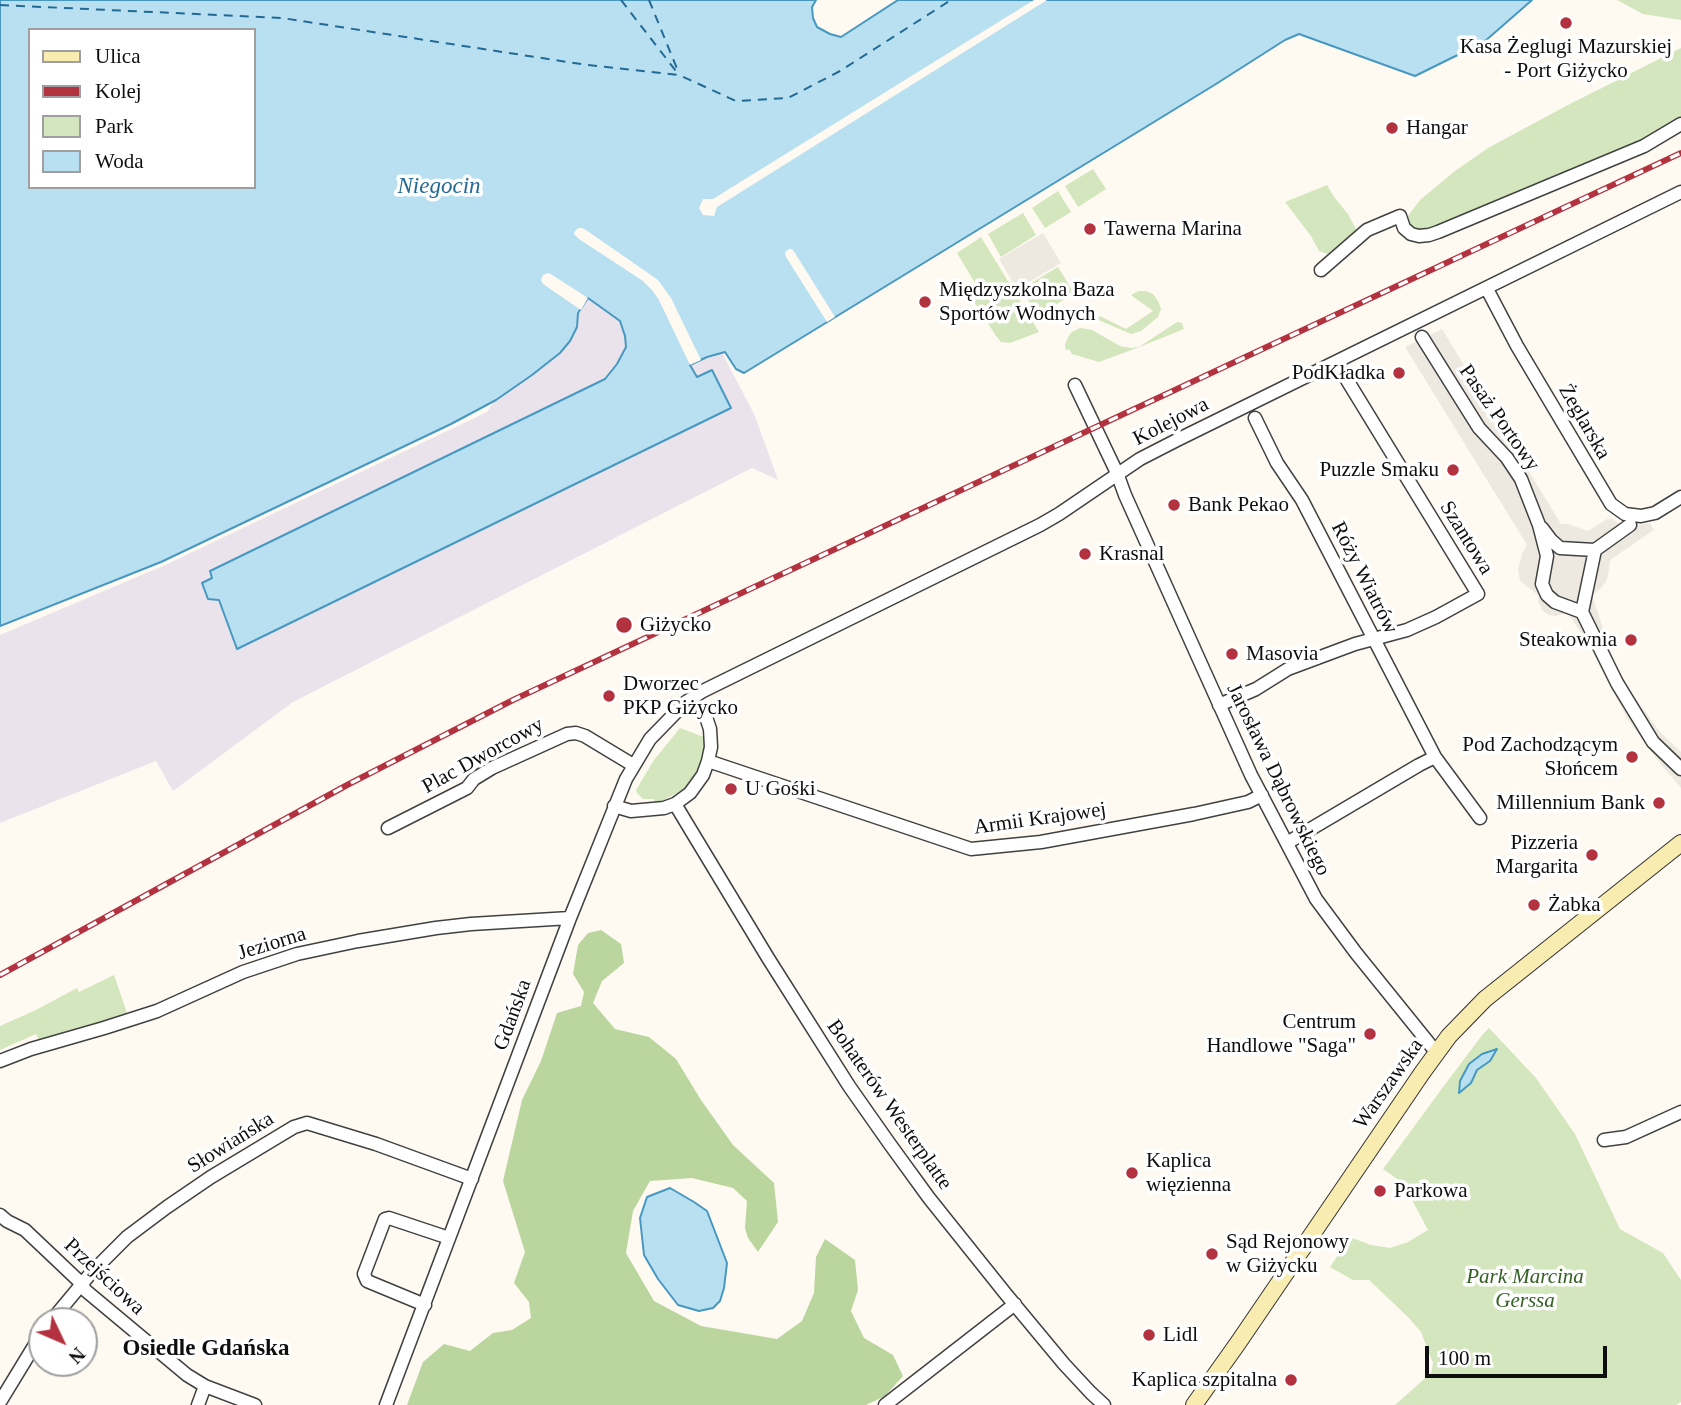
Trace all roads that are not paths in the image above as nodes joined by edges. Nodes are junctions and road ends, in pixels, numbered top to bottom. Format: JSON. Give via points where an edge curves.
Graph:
{"nodes":[{"id":1,"x":1681,"y":124,"type":"edge"},
{"id":2,"x":1681,"y":192,"type":"edge"},
{"id":3,"x":1321,"y":270,"type":"dead end"},
{"id":4,"x":1487,"y":289,"type":"junction"},
{"id":5,"x":1422,"y":337,"type":"dead end"},
{"id":6,"x":1336,"y":362,"type":"junction"},
{"id":7,"x":1075,"y":385,"type":"dead end"},
{"id":8,"x":1255,"y":418,"type":"dead end"},
{"id":9,"x":1117,"y":473,"type":"junction"},
{"id":10,"x":1681,"y":497,"type":"edge"},
{"id":11,"x":1630,"y":524,"type":"dead end"},
{"id":12,"x":1539,"y":525,"type":"junction"},
{"id":13,"x":1595,"y":550,"type":"junction"},
{"id":14,"x":1582,"y":612,"type":"junction"},
{"id":15,"x":1373,"y":639,"type":"junction"},
{"id":16,"x":686,"y":702,"type":"junction"},
{"id":17,"x":1219,"y":705,"type":"junction"},
{"id":18,"x":1435,"y":757,"type":"junction"},
{"id":19,"x":708,"y":761,"type":"junction"},
{"id":20,"x":633,"y":765,"type":"junction"},
{"id":21,"x":1681,"y":769,"type":"edge"},
{"id":22,"x":1262,"y":796,"type":"junction"},
{"id":23,"x":675,"y":804,"type":"junction"},
{"id":24,"x":614,"y":806,"type":"junction"},
{"id":25,"x":1480,"y":818,"type":"dead end"},
{"id":26,"x":388,"y":828,"type":"dead end"},
{"id":27,"x":1287,"y":843,"type":"junction"},
{"id":28,"x":1679,"y":848,"type":"edge"},
{"id":29,"x":569,"y":918,"type":"junction"},
{"id":30,"x":1436,"y":1052,"type":"junction"},
{"id":31,"x":0,"y":1061,"type":"edge"},
{"id":32,"x":1681,"y":1112,"type":"edge"},
{"id":33,"x":1604,"y":1140,"type":"dead end"},
{"id":34,"x":472,"y":1179,"type":"junction"},
{"id":35,"x":0,"y":1215,"type":"edge"},
{"id":36,"x":449,"y":1238,"type":"junction"},
{"id":37,"x":82,"y":1284,"type":"junction"},
{"id":38,"x":1015,"y":1304,"type":"junction"},
{"id":39,"x":425,"y":1305,"type":"junction"},
{"id":40,"x":63,"y":1307,"type":"edge"},
{"id":41,"x":28,"y":1356,"type":"edge"},
{"id":42,"x":205,"y":1386,"type":"junction"},
{"id":43,"x":0,"y":1402,"type":"edge"},
{"id":44,"x":198,"y":1405,"type":"edge"},
{"id":45,"x":255,"y":1405,"type":"edge"},
{"id":46,"x":386,"y":1405,"type":"edge"},
{"id":47,"x":885,"y":1405,"type":"edge"},
{"id":48,"x":1104,"y":1405,"type":"edge"},
{"id":49,"x":1194,"y":1405,"type":"edge"}],
"edges":[{"from":1,"to":3,"type":"street","via":[[1644,146],[1429,235],[1411,234],[1400,216],[1367,230]]},
{"from":2,"to":4,"type":"street","name":"Kolejowa"},
{"from":4,"to":6,"type":"street","name":"Kolejowa"},
{"from":4,"to":10,"type":"street","name":"Żeglarska","via":[[1611,504],[1625,514],[1641,516]]},
{"from":5,"to":12,"type":"street","name":"Pasaż Portowy","via":[[1479,428],[1521,479]]},
{"from":6,"to":9,"type":"street","name":"Kolejowa"},
{"from":6,"to":15,"type":"street","name":"Szantowa","via":[[1478,594],[1436,617]]},
{"from":7,"to":9,"type":"street","name":"Jarosława Dąbrowskiego"},
{"from":8,"to":15,"type":"street","name":"Róży Wiatrów"},
{"from":9,"to":16,"type":"street","name":"Kolejowa","via":[[1040,525]]},
{"from":9,"to":17,"type":"street","name":"Jarosława Dąbrowskiego"},
{"from":11,"to":13,"type":"street"},
{"from":12,"to":13,"type":"street","name":"Pasaż Portowy","via":[[1560,548]]},
{"from":12,"to":14,"type":"street","name":"Pasaż Portowy","via":[[1547,556],[1542,584],[1547,596]]},
{"from":13,"to":14,"type":"street"},
{"from":14,"to":21,"type":"street","via":[[1653,742]]},
{"from":15,"to":17,"type":"street","name":"Szantowa","via":[[1288,669]]},
{"from":15,"to":18,"type":"street","name":"Róży Wiatrów"},
{"from":16,"to":19,"type":"street","via":[[706,717],[711,747]]},
{"from":16,"to":20,"type":"street"},
{"from":17,"to":22,"type":"street","name":"Jarosława Dąbrowskiego"},
{"from":18,"to":25,"type":"street","name":"Róży Wiatrów"},
{"from":18,"to":27,"type":"street"},
{"from":19,"to":22,"type":"street","name":"Armii Krajowej","via":[[971,849],[1041,842],[1194,814]]},
{"from":19,"to":23,"type":"street","via":[[690,793]]},
{"from":20,"to":24,"type":"street"},
{"from":20,"to":26,"type":"street","name":"Plac Dworcowy","via":[[585,736],[567,733],[492,768],[467,788]]},
{"from":22,"to":27,"type":"street","name":"Jarosława Dąbrowskiego"},
{"from":23,"to":24,"type":"street","via":[[631,811]]},
{"from":23,"to":38,"type":"street","name":"Bohaterów Westerplatte","via":[[849,1086],[929,1198]]},
{"from":24,"to":29,"type":"street","name":"Gdańska"},
{"from":27,"to":30,"type":"street","name":"Jarosława Dąbrowskiego","via":[[1316,899]]},
{"from":28,"to":30,"type":"street","name":"Warszawska","via":[[1485,999]]},
{"from":29,"to":31,"type":"street","name":"Jeziorna","via":[[436,928],[297,954],[243,972],[157,1011]]},
{"from":29,"to":34,"type":"street","name":"Gdańska"},
{"from":30,"to":49,"type":"street","name":"Warszawska"},
{"from":32,"to":33,"type":"street","via":[[1626,1137]]},
{"from":34,"to":36,"type":"street","name":"Gdańska"},
{"from":34,"to":37,"type":"street","name":"Słowiańska","via":[[307,1123],[280,1135],[167,1207],[127,1237]]},
{"from":35,"to":37,"type":"street","name":"Przejściowa","via":[[25,1230]]},
{"from":36,"to":39,"type":"street","name":"Gdańska"},
{"from":36,"to":39,"type":"street","via":[[385,1219],[364,1274],[367,1281]]},
{"from":37,"to":40,"type":"street","name":"Słowiańska"},
{"from":37,"to":42,"type":"street","name":"Przejściowa","via":[[146,1343]]},
{"from":38,"to":47,"type":"street"},
{"from":38,"to":48,"type":"street","name":"Bohaterów Westerplatte"},
{"from":39,"to":46,"type":"street","name":"Gdańska"},
{"from":41,"to":43,"type":"street"},
{"from":42,"to":44,"type":"street"},
{"from":42,"to":45,"type":"street","name":"Przejściowa"}]}
